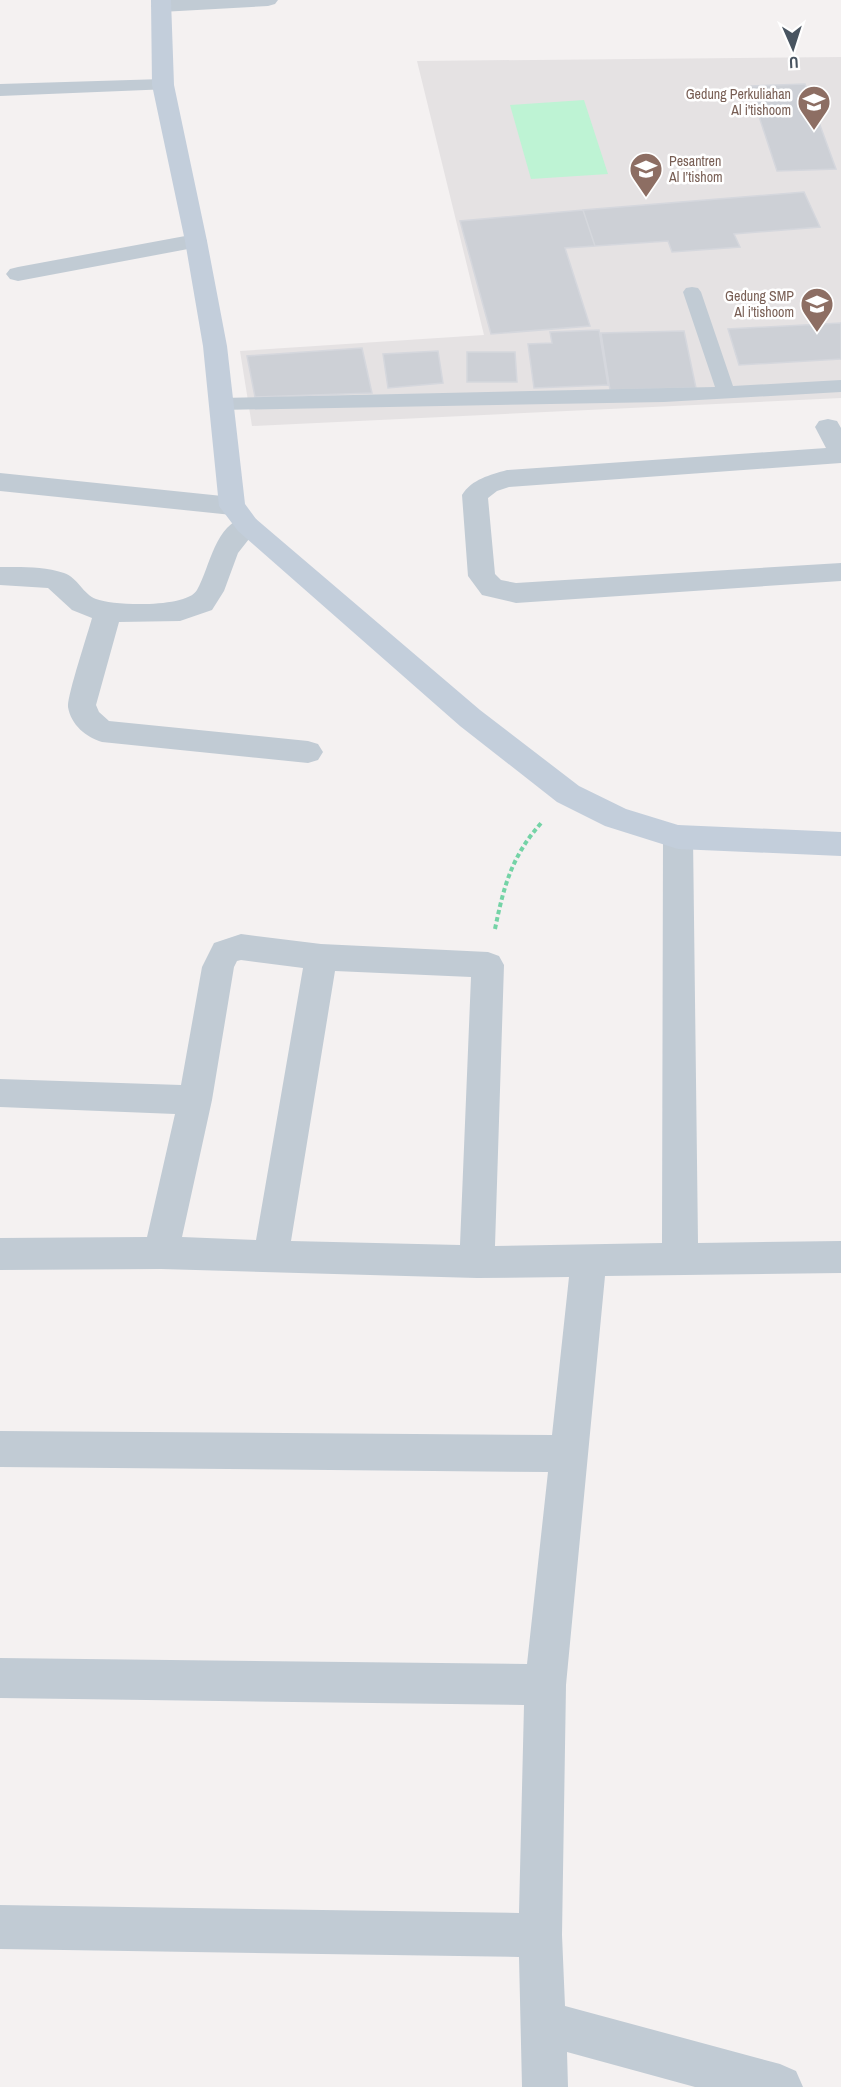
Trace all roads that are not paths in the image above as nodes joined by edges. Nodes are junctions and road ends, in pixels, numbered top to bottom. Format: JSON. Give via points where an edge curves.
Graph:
{"nodes":[{"id":1,"x":268,"y":0,"type":"edge"},
{"id":2,"x":161,"y":3,"type":"edge"},
{"id":3,"x":164,"y":85,"type":"junction"},
{"id":4,"x":0,"y":90,"type":"edge"},
{"id":5,"x":196,"y":241,"type":"junction"},
{"id":6,"x":18,"y":274,"type":"dead end"},
{"id":7,"x":693,"y":292,"type":"dead end"},
{"id":8,"x":841,"y":386,"type":"edge"},
{"id":9,"x":726,"y":393,"type":"junction"},
{"id":10,"x":221,"y":404,"type":"junction"},
{"id":11,"x":828,"y":427,"type":"dead end"},
{"id":12,"x":841,"y":454,"type":"edge"},
{"id":13,"x":0,"y":482,"type":"edge"},
{"id":14,"x":240,"y":516,"type":"junction"},
{"id":15,"x":841,"y":572,"type":"edge"},
{"id":16,"x":0,"y":576,"type":"edge"},
{"id":17,"x":108,"y":610,"type":"junction"},
{"id":18,"x":308,"y":752,"type":"dead end"},
{"id":19,"x":678,"y":837,"type":"junction"},
{"id":20,"x":841,"y":844,"type":"edge"},
{"id":21,"x":321,"y":957,"type":"junction"},
{"id":22,"x":0,"y":1093,"type":"edge"},
{"id":23,"x":195,"y":1100,"type":"junction"},
{"id":24,"x":161,"y":1253,"type":"junction"},
{"id":25,"x":0,"y":1254,"type":"edge"},
{"id":26,"x":271,"y":1256,"type":"junction"},
{"id":27,"x":841,"y":1257,"type":"edge"},
{"id":28,"x":680,"y":1259,"type":"junction"},
{"id":29,"x":589,"y":1260,"type":"junction"},
{"id":30,"x":477,"y":1262,"type":"junction"},
{"id":31,"x":0,"y":1449,"type":"edge"},
{"id":32,"x":570,"y":1454,"type":"junction"},
{"id":33,"x":0,"y":1678,"type":"edge"},
{"id":34,"x":545,"y":1685,"type":"junction"},
{"id":35,"x":0,"y":1927,"type":"edge"},
{"id":36,"x":540,"y":1935,"type":"junction"},
{"id":37,"x":542,"y":2023,"type":"junction"},
{"id":38,"x":546,"y":2087,"type":"edge"},
{"id":39,"x":780,"y":2087,"type":"edge"}],
"edges":[{"from":1,"to":2,"type":"street"},
{"from":2,"to":3,"type":"street"},
{"from":3,"to":4,"type":"street"},
{"from":3,"to":5,"type":"street"},
{"from":5,"to":6,"type":"street"},
{"from":5,"to":10,"type":"street"},
{"from":7,"to":9,"type":"lane"},
{"from":8,"to":9,"type":"lane"},
{"from":9,"to":10,"type":"lane"},
{"from":10,"to":14,"type":"street"},
{"from":11,"to":12,"type":"street"},
{"from":12,"to":15,"type":"street","via":[[507,479],[488,485],[475,495],[482,576],[492,588],[516,593]]},
{"from":13,"to":14,"type":"street"},
{"from":14,"to":17,"type":"street","via":[[203,603],[163,614]]},
{"from":14,"to":19,"type":"street","via":[[470,718],[568,794],[615,818]]},
{"from":16,"to":17,"type":"street","via":[[55,580],[64,584],[83,605]]},
{"from":17,"to":18,"type":"street","via":[[82,705],[86,718],[102,731]]},
{"from":19,"to":20,"type":"street"},
{"from":19,"to":28,"type":"street"},
{"from":21,"to":23,"type":"street","via":[[241,947],[225,952],[218,967]]},
{"from":21,"to":26,"type":"street"},
{"from":21,"to":30,"type":"street","via":[[488,965]]},
{"from":22,"to":23,"type":"street"},
{"from":23,"to":24,"type":"street"},
{"from":24,"to":25,"type":"street"},
{"from":24,"to":26,"type":"street"},
{"from":26,"to":30,"type":"street"},
{"from":27,"to":28,"type":"street"},
{"from":28,"to":29,"type":"street"},
{"from":29,"to":30,"type":"street"},
{"from":29,"to":32,"type":"street"},
{"from":31,"to":32,"type":"street"},
{"from":32,"to":34,"type":"street"},
{"from":33,"to":34,"type":"street"},
{"from":34,"to":36,"type":"street"},
{"from":35,"to":36,"type":"street"},
{"from":36,"to":37,"type":"street"},
{"from":37,"to":38,"type":"street"},
{"from":37,"to":39,"type":"street"}]}
